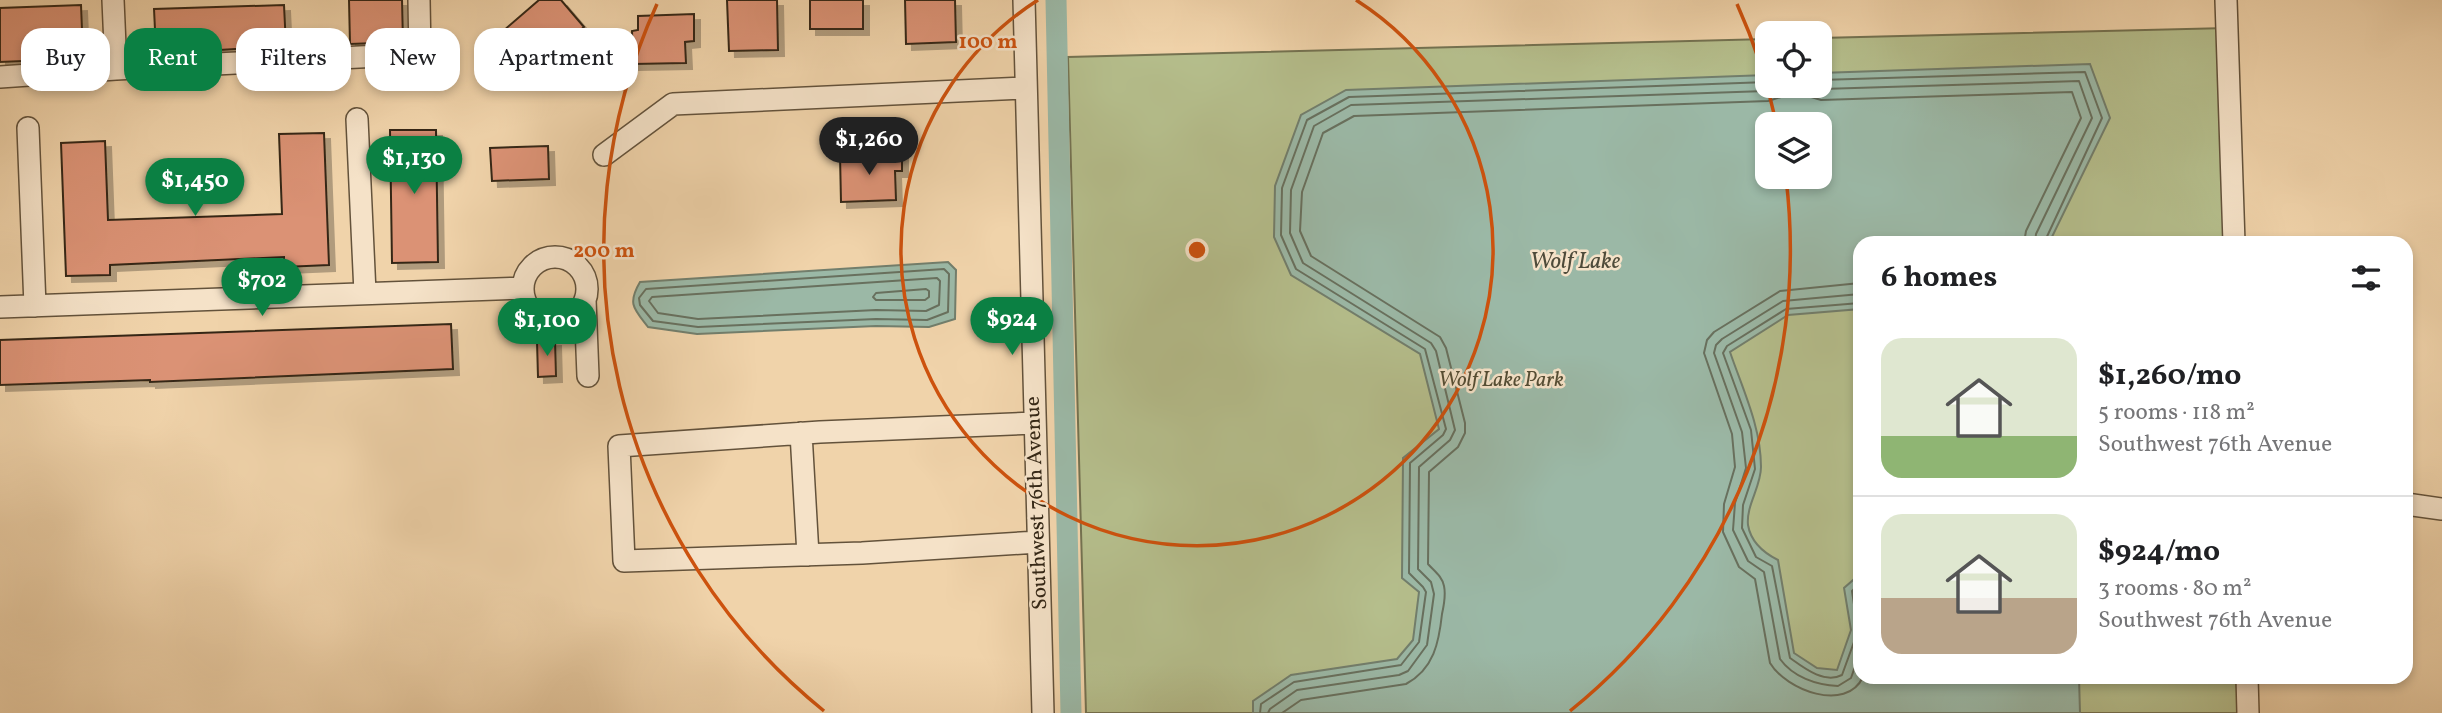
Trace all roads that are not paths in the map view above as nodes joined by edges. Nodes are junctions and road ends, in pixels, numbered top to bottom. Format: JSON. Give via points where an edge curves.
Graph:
{"nodes":[{"id":1,"x":113,"y":0,"type":"edge"},
{"id":2,"x":419,"y":0,"type":"edge"},
{"id":3,"x":1024,"y":0,"type":"edge"},
{"id":4,"x":2226,"y":0,"type":"edge"},
{"id":5,"x":116,"y":69,"type":"junction"},
{"id":6,"x":0,"y":77,"type":"edge"},
{"id":7,"x":1026,"y":88,"type":"junction"},
{"id":8,"x":357,"y":119,"type":"dead end"},
{"id":9,"x":28,"y":128,"type":"dead end"},
{"id":10,"x":604,"y":155,"type":"dead end"},
{"id":11,"x":2234,"y":236,"type":"edge"},
{"id":12,"x":523,"y":288,"type":"junction"},
{"id":13,"x":365,"y":293,"type":"junction"},
{"id":14,"x":585,"y":300,"type":"junction"},
{"id":15,"x":35,"y":306,"type":"junction"},
{"id":16,"x":0,"y":307,"type":"edge"},
{"id":17,"x":588,"y":376,"type":"dead end"},
{"id":18,"x":1035,"y":423,"type":"junction"},
{"id":19,"x":801,"y":433,"type":"junction"},
{"id":20,"x":2413,"y":505,"type":"edge"},
{"id":21,"x":2442,"y":509,"type":"edge"},
{"id":22,"x":1038,"y":542,"type":"junction"},
{"id":23,"x":807,"y":555,"type":"junction"},
{"id":24,"x":2247,"y":684,"type":"edge"},
{"id":25,"x":1043,"y":713,"type":"edge"},
{"id":26,"x":2248,"y":713,"type":"edge"}],
"edges":[{"from":1,"to":5,"type":"street"},
{"from":2,"to":5,"type":"street","via":[[420,54]]},
{"from":3,"to":7,"type":"street","name":"Southwest 76th Avenue"},
{"from":4,"to":11,"type":"street"},
{"from":5,"to":6,"type":"street"},
{"from":7,"to":10,"type":"street","via":[[673,104]]},
{"from":7,"to":18,"type":"street","name":"Southwest 76th Avenue"},
{"from":8,"to":13,"type":"street"},
{"from":9,"to":15,"type":"street"},
{"from":12,"to":13,"type":"street"},
{"from":12,"to":14,"type":"street","via":[[528,306],[543,319],[572,316]]},
{"from":12,"to":14,"type":"street","via":[[531,267],[550,257],[561,258],[580,269],[587,289]]},
{"from":13,"to":15,"type":"street"},
{"from":14,"to":17,"type":"street"},
{"from":15,"to":16,"type":"street"},
{"from":18,"to":19,"type":"street"},
{"from":18,"to":22,"type":"street","name":"Southwest 76th Avenue"},
{"from":19,"to":23,"type":"street"},
{"from":19,"to":23,"type":"street","via":[[619,446],[624,561]]},
{"from":20,"to":21,"type":"street"},
{"from":22,"to":23,"type":"street"},
{"from":22,"to":25,"type":"street","name":"Southwest 76th Avenue"},
{"from":24,"to":26,"type":"street"}]}
